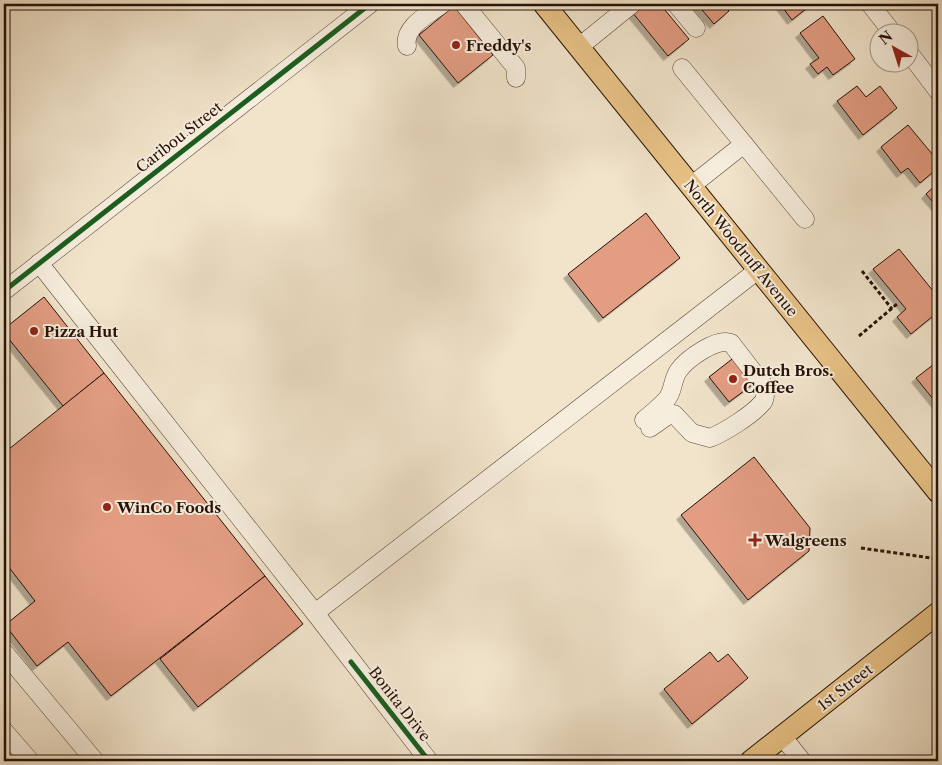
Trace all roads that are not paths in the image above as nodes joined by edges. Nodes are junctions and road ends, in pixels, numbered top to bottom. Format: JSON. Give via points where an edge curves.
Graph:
{"nodes":[{"id":1,"x":370,"y":4,"type":"edge"},
{"id":2,"x":442,"y":4,"type":"edge"},
{"id":3,"x":464,"y":4,"type":"edge"},
{"id":4,"x":544,"y":4,"type":"edge"},
{"id":5,"x":632,"y":4,"type":"edge"},
{"id":6,"x":676,"y":4,"type":"edge"},
{"id":7,"x":870,"y":4,"type":"edge"},
{"id":8,"x":884,"y":22,"type":"edge"},
{"id":9,"x":696,"y":28,"type":"dead end"},
{"id":10,"x":407,"y":46,"type":"dead end"},
{"id":11,"x":579,"y":47,"type":"junction"},
{"id":12,"x":920,"y":67,"type":"edge"},
{"id":13,"x":682,"y":68,"type":"dead end"},
{"id":14,"x":516,"y":78,"type":"dead end"},
{"id":15,"x":938,"y":91,"type":"edge"},
{"id":16,"x":744,"y":144,"type":"junction"},
{"id":17,"x":691,"y":186,"type":"junction"},
{"id":18,"x":805,"y":219,"type":"dead end"},
{"id":19,"x":39,"y":263,"type":"junction"},
{"id":20,"x":758,"y":270,"type":"junction"},
{"id":21,"x":4,"y":291,"type":"edge"},
{"id":22,"x":647,"y":424,"type":"joint"},
{"id":23,"x":938,"y":492,"type":"edge"},
{"id":24,"x":315,"y":613,"type":"junction"},
{"id":25,"x":938,"y":613,"type":"edge"},
{"id":26,"x":4,"y":652,"type":"edge"},
{"id":27,"x":4,"y":731,"type":"edge"},
{"id":28,"x":782,"y":736,"type":"junction"},
{"id":29,"x":30,"y":761,"type":"edge"},
{"id":30,"x":95,"y":761,"type":"edge"},
{"id":31,"x":429,"y":761,"type":"edge"},
{"id":32,"x":751,"y":761,"type":"edge"},
{"id":33,"x":802,"y":761,"type":"edge"}],
"edges":[{"from":1,"to":19,"type":"street","name":"Caribou Street"},
{"from":2,"to":10,"type":"street","via":[[412,28],[407,34]]},
{"from":3,"to":14,"type":"street","via":[[516,68]]},
{"from":4,"to":11,"type":"main road","name":"North Woodruff Avenue"},
{"from":5,"to":11,"type":"street"},
{"from":6,"to":9,"type":"street"},
{"from":7,"to":8,"type":"street"},
{"from":11,"to":17,"type":"main road","name":"North Woodruff Avenue"},
{"from":12,"to":15,"type":"street"},
{"from":13,"to":16,"type":"street"},
{"from":16,"to":17,"type":"street"},
{"from":16,"to":18,"type":"street"},
{"from":17,"to":20,"type":"main road","name":"North Woodruff Avenue"},
{"from":19,"to":21,"type":"street","name":"Caribou Street"},
{"from":19,"to":24,"type":"street","name":"Bonita Drive"},
{"from":20,"to":23,"type":"main road","name":"North Woodruff Avenue"},
{"from":20,"to":24,"type":"street"},
{"from":22,"to":22,"type":"street","via":[[674,414],[692,433],[710,438],[763,402],[765,387],[731,343],[719,342],[679,370],[667,398]]},
{"from":24,"to":31,"type":"street","name":"Bonita Drive"},
{"from":25,"to":28,"type":"main road","name":"1st Street"},
{"from":26,"to":30,"type":"street"},
{"from":27,"to":29,"type":"street"},
{"from":28,"to":32,"type":"main road","name":"1st Street"},
{"from":28,"to":33,"type":"street"}]}
